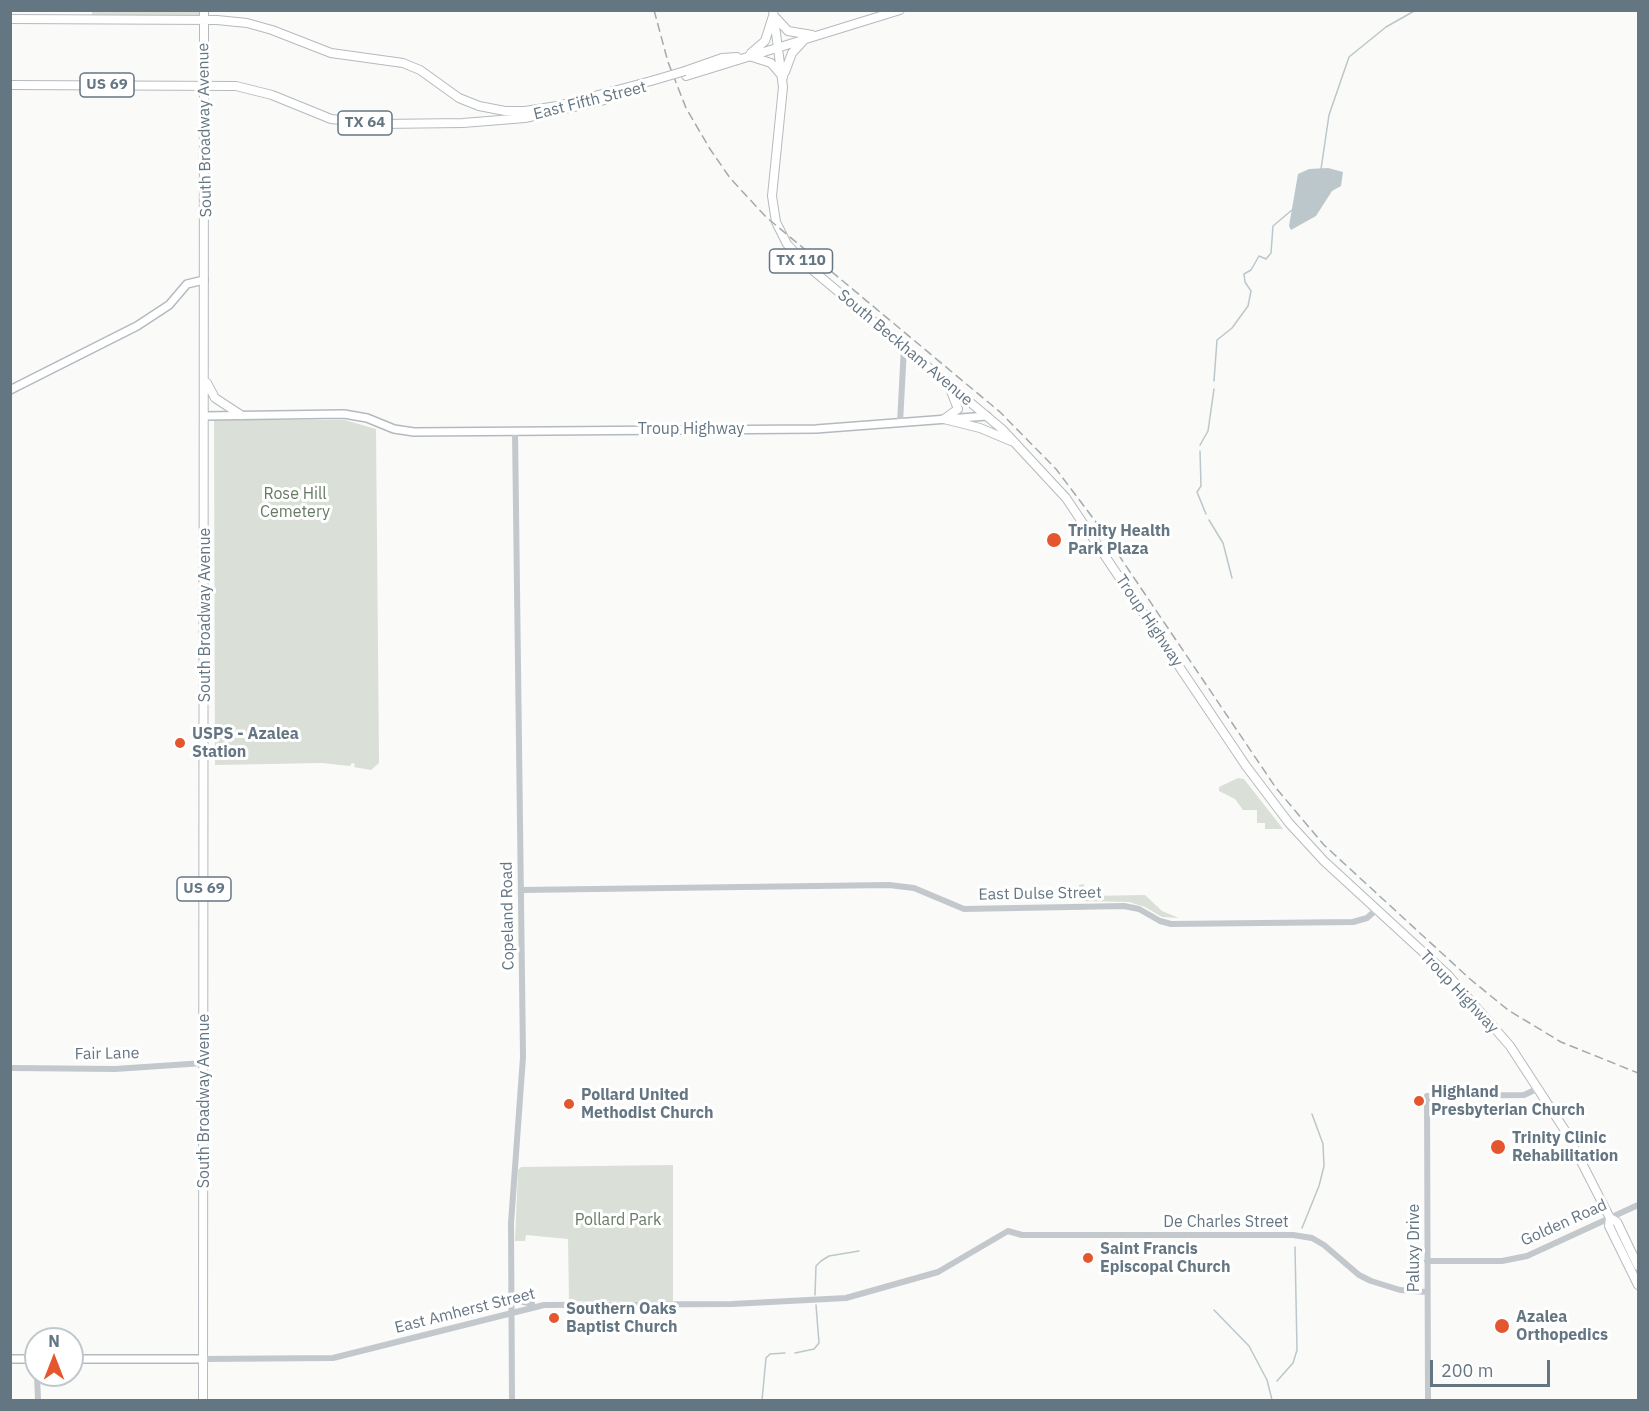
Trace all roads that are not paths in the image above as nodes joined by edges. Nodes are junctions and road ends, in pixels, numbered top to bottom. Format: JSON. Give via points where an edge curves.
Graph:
{"nodes":[{"id":1,"x":204,"y":10,"type":"edge"},
{"id":2,"x":900,"y":10,"type":"edge"},
{"id":3,"x":773,"y":13,"type":"edge"},
{"id":4,"x":10,"y":19,"type":"edge"},
{"id":5,"x":204,"y":20,"type":"junction"},
{"id":6,"x":815,"y":35,"type":"junction"},
{"id":7,"x":806,"y":38,"type":"junction"},
{"id":8,"x":779,"y":46,"type":"junction"},
{"id":9,"x":745,"y":56,"type":"junction"},
{"id":10,"x":783,"y":77,"type":"junction"},
{"id":11,"x":652,"y":83,"type":"junction"},
{"id":12,"x":10,"y":85,"type":"edge"},
{"id":13,"x":203,"y":85,"type":"junction"},
{"id":14,"x":204,"y":280,"type":"junction"},
{"id":15,"x":904,"y":347,"type":"junction"},
{"id":16,"x":204,"y":378,"type":"junction"},
{"id":17,"x":949,"y":385,"type":"junction"},
{"id":18,"x":10,"y":390,"type":"edge"},
{"id":19,"x":205,"y":416,"type":"junction"},
{"id":20,"x":242,"y":416,"type":"junction"},
{"id":21,"x":987,"y":416,"type":"junction"},
{"id":22,"x":944,"y":419,"type":"junction"},
{"id":23,"x":900,"y":423,"type":"junction"},
{"id":24,"x":515,"y":431,"type":"junction"},
{"id":25,"x":1017,"y":444,"type":"junction"},
{"id":26,"x":521,"y":890,"type":"junction"},
{"id":27,"x":1376,"y":910,"type":"junction"},
{"id":28,"x":204,"y":1063,"type":"junction"},
{"id":29,"x":10,"y":1068,"type":"edge"},
{"id":30,"x":1539,"y":1088,"type":"junction"},
{"id":31,"x":1638,"y":1205,"type":"edge"},
{"id":32,"x":1610,"y":1218,"type":"junction"},
{"id":33,"x":1008,"y":1231,"type":"joint"},
{"id":34,"x":1427,"y":1261,"type":"junction"},
{"id":35,"x":1638,"y":1266,"type":"edge"},
{"id":36,"x":1638,"y":1286,"type":"edge"},
{"id":37,"x":1427,"y":1292,"type":"junction"},
{"id":38,"x":511,"y":1299,"type":"junction"},
{"id":39,"x":539,"y":1305,"type":"junction"},
{"id":40,"x":511,"y":1311,"type":"junction"},
{"id":41,"x":84,"y":1359,"type":"edge"},
{"id":42,"x":203,"y":1359,"type":"junction"},
{"id":43,"x":203,"y":1401,"type":"edge"},
{"id":44,"x":512,"y":1401,"type":"edge"},
{"id":45,"x":1428,"y":1401,"type":"edge"}],
"edges":[{"from":1,"to":5,"type":"main road","name":"South Broadway Avenue"},
{"from":2,"to":6,"type":"main road","number":"TX 64"},
{"from":3,"to":6,"type":"main road","via":[[788,31]]},
{"from":3,"to":8,"type":"main road","name":"South Beckham Avenue"},
{"from":3,"to":9,"type":"main road","via":[[766,38]]},
{"from":4,"to":5,"type":"main road"},
{"from":5,"to":11,"type":"main road","name":"East Fifth Street","number":"TX 64","via":[[260,26],[338,55],[403,63],[420,70],[459,98],[492,110],[525,111]]},
{"from":5,"to":13,"type":"main road","name":"South Broadway Avenue","number":"US 69"},
{"from":6,"to":7,"type":"main road","number":"TX 64"},
{"from":7,"to":8,"type":"main road","number":"TX 64"},
{"from":7,"to":10,"type":"main road","via":[[790,55]]},
{"from":8,"to":9,"type":"main road","number":"TX 64"},
{"from":8,"to":10,"type":"main road","name":"South Beckham Avenue","number":"TX 110"},
{"from":9,"to":10,"type":"main road","via":[[771,63]]},
{"from":9,"to":11,"type":"main road","number":"TX 64","bridge":true,"via":[[722,58]]},
{"from":10,"to":15,"type":"main road","name":"South Beckham Avenue","number":"TX 110","via":[[772,190],[780,233],[800,260]]},
{"from":11,"to":13,"type":"main road","name":"East Fifth Street","number":"TX 64","via":[[574,108],[525,118],[380,124],[331,119],[245,88]]},
{"from":12,"to":13,"type":"main road","number":"US 69"},
{"from":13,"to":14,"type":"main road","name":"South Broadway Avenue","number":"US 69"},
{"from":14,"to":16,"type":"main road","name":"South Broadway Avenue","number":"US 69"},
{"from":14,"to":18,"type":"main road","via":[[187,284],[169,305],[137,326]]},
{"from":15,"to":17,"type":"main road","name":"South Beckham Avenue","number":"TX 110"},
{"from":15,"to":23,"type":"street"},
{"from":16,"to":19,"type":"main road","name":"South Broadway Avenue","number":"US 69"},
{"from":16,"to":20,"type":"main road","via":[[214,398]]},
{"from":17,"to":21,"type":"main road","name":"South Beckham Avenue","number":"TX 110"},
{"from":17,"to":22,"type":"main road","via":[[958,409]]},
{"from":19,"to":20,"type":"main road","name":"Troup Highway"},
{"from":19,"to":28,"type":"main road","name":"South Broadway Avenue","number":"US 69"},
{"from":20,"to":24,"type":"main road","name":"Troup Highway","via":[[344,414],[403,431]]},
{"from":21,"to":22,"type":"main road","name":"Troup Highway"},
{"from":21,"to":25,"type":"main road","name":"Troup Highway","number":"TX 110"},
{"from":22,"to":23,"type":"main road","name":"Troup Highway"},
{"from":22,"to":25,"type":"main road","via":[[980,428]]},
{"from":23,"to":24,"type":"main road","name":"Troup Highway","via":[[816,429]]},
{"from":24,"to":26,"type":"street","name":"Copeland Road"},
{"from":25,"to":27,"type":"main road","name":"Troup Highway","via":[[1066,498],[1271,800],[1324,861]]},
{"from":26,"to":27,"type":"street","name":"East Dulse Street","via":[[889,885],[914,888],[964,909],[1124,906],[1171,924],[1353,922]]},
{"from":26,"to":38,"type":"street","name":"Copeland Road","via":[[523,1057],[511,1223]]},
{"from":27,"to":30,"type":"main road","name":"Troup Highway","via":[[1476,1005]]},
{"from":28,"to":29,"type":"street","name":"Fair Lane"},
{"from":28,"to":42,"type":"main road","name":"South Broadway Avenue","number":"US 69"},
{"from":30,"to":32,"type":"main road","name":"Troup Highway"},
{"from":30,"to":34,"type":"street","name":"Paluxy Drive","via":[[1524,1095],[1427,1096]]},
{"from":31,"to":32,"type":"street","name":"Golden Road"},
{"from":32,"to":34,"type":"street","name":"Golden Road","via":[[1543,1250],[1514,1259]]},
{"from":32,"to":35,"type":"main road","name":"Troup Highway","via":[[1617,1222]]},
{"from":32,"to":36,"type":"main road","name":"Troup Highway","via":[[1609,1226]]},
{"from":33,"to":37,"type":"street","name":"De Charles Street","via":[[1022,1235],[1085,1236],[1293,1235],[1324,1245],[1371,1281],[1400,1290]]},
{"from":33,"to":39,"type":"street","name":"East Amherst Street","via":[[938,1272],[846,1298],[767,1303]]},
{"from":34,"to":37,"type":"street","name":"Paluxy Drive"},
{"from":37,"to":45,"type":"street","name":"Paluxy Drive"},
{"from":38,"to":39,"type":"street"},
{"from":38,"to":40,"type":"street","name":"Copeland Road"},
{"from":39,"to":40,"type":"street","name":"East Amherst Street"},
{"from":40,"to":42,"type":"street","name":"East Amherst Street","via":[[333,1358]]},
{"from":40,"to":44,"type":"street","name":"Copeland Road"},
{"from":41,"to":42,"type":"main road"},
{"from":42,"to":43,"type":"main road","name":"South Broadway Avenue","number":"US 69"}]}
